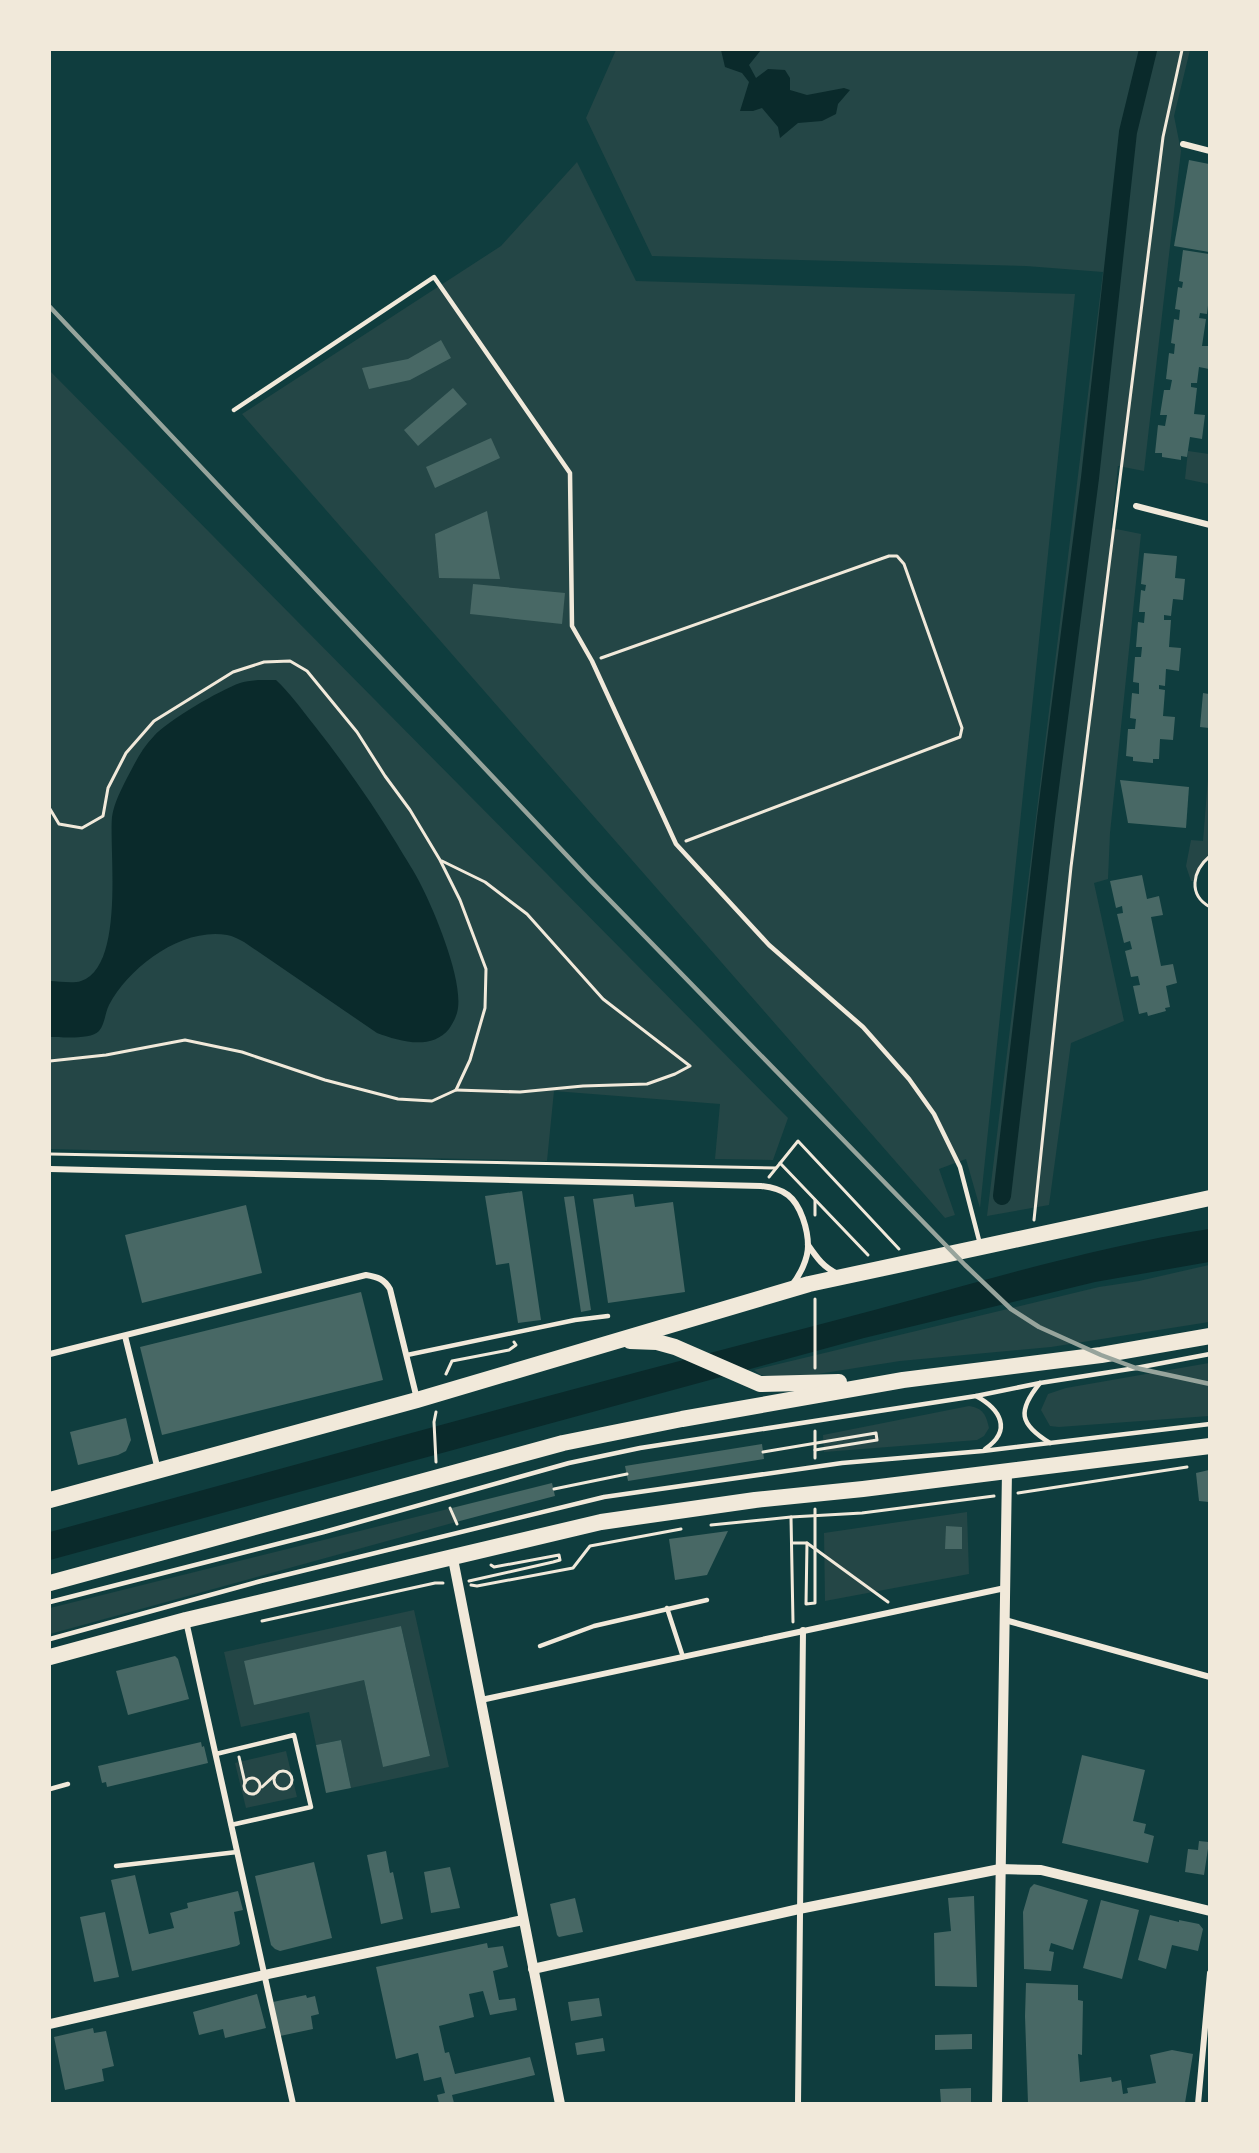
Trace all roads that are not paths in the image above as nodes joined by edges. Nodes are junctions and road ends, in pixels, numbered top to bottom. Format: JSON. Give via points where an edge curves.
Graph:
{"nodes":[{"id":1,"x":1184,"y":144,"type":"dead end"},
{"id":2,"x":1209,"y":151,"type":"edge"},
{"id":3,"x":234,"y":410,"type":"dead end"},
{"id":4,"x":1136,"y":506,"type":"dead end"},
{"id":5,"x":1209,"y":525,"type":"edge"},
{"id":6,"x":50,"y":1169,"type":"edge"},
{"id":7,"x":1209,"y":1198,"type":"edge"},
{"id":8,"x":808,"y":1245,"type":"junction"},
{"id":9,"x":981,"y":1247,"type":"junction"},
{"id":10,"x":844,"y":1276,"type":"junction"},
{"id":11,"x":788,"y":1290,"type":"junction"},
{"id":12,"x":608,"y":1316,"type":"dead end"},
{"id":13,"x":125,"y":1336,"type":"junction"},
{"id":14,"x":1209,"y":1336,"type":"edge"},
{"id":15,"x":614,"y":1341,"type":"junction"},
{"id":16,"x":50,"y":1354,"type":"edge"},
{"id":17,"x":1209,"y":1354,"type":"edge"},
{"id":18,"x":407,"y":1355,"type":"junction"},
{"id":19,"x":903,"y":1380,"type":"junction"},
{"id":20,"x":1040,"y":1383,"type":"junction"},
{"id":21,"x":976,"y":1396,"type":"junction"},
{"id":22,"x":417,"y":1400,"type":"junction"},
{"id":23,"x":1209,"y":1424,"type":"edge"},
{"id":24,"x":1050,"y":1443,"type":"junction"},
{"id":25,"x":1209,"y":1446,"type":"edge"},
{"id":26,"x":983,"y":1451,"type":"junction"},
{"id":27,"x":158,"y":1470,"type":"junction"},
{"id":28,"x":1007,"y":1471,"type":"junction"},
{"id":29,"x":50,"y":1500,"type":"edge"},
{"id":30,"x":453,"y":1559,"type":"junction"},
{"id":31,"x":50,"y":1583,"type":"edge"},
{"id":32,"x":1005,"y":1588,"type":"junction"},
{"id":33,"x":707,"y":1600,"type":"dead end"},
{"id":34,"x":50,"y":1602,"type":"edge"},
{"id":35,"x":667,"y":1608,"type":"junction"},
{"id":36,"x":186,"y":1620,"type":"junction"},
{"id":37,"x":1005,"y":1620,"type":"junction"},
{"id":38,"x":803,"y":1630,"type":"junction"},
{"id":39,"x":50,"y":1639,"type":"edge"},
{"id":40,"x":540,"y":1646,"type":"dead end"},
{"id":41,"x":50,"y":1657,"type":"edge"},
{"id":42,"x":683,"y":1657,"type":"junction"},
{"id":43,"x":1209,"y":1677,"type":"edge"},
{"id":44,"x":481,"y":1700,"type":"junction"},
{"id":45,"x":216,"y":1754,"type":"junction"},
{"id":46,"x":68,"y":1784,"type":"dead end"},
{"id":47,"x":50,"y":1789,"type":"edge"},
{"id":48,"x":231,"y":1825,"type":"junction"},
{"id":49,"x":237,"y":1852,"type":"junction"},
{"id":50,"x":116,"y":1866,"type":"dead end"},
{"id":51,"x":1000,"y":1869,"type":"junction"},
{"id":52,"x":799,"y":1909,"type":"junction"},
{"id":53,"x":1209,"y":1911,"type":"edge"},
{"id":54,"x":523,"y":1920,"type":"junction"},
{"id":55,"x":533,"y":1969,"type":"junction"},
{"id":56,"x":1209,"y":1974,"type":"edge"},
{"id":57,"x":264,"y":1975,"type":"junction"},
{"id":58,"x":50,"y":2024,"type":"edge"},
{"id":59,"x":294,"y":2103,"type":"edge"},
{"id":60,"x":560,"y":2103,"type":"edge"},
{"id":61,"x":798,"y":2103,"type":"edge"},
{"id":62,"x":997,"y":2103,"type":"edge"},
{"id":63,"x":1198,"y":2103,"type":"edge"}],
"edges":[{"from":1,"to":2,"type":"street"},
{"from":3,"to":9,"type":"lane","via":[[434,277],[570,473],[572,626],[676,844],[769,945],[863,1027],[909,1079],[934,1114],[960,1167]]},
{"from":4,"to":5,"type":"street"},
{"from":6,"to":8,"type":"street","via":[[761,1186],[788,1194],[802,1215]]},
{"from":7,"to":9,"type":"highway"},
{"from":8,"to":10,"type":"street","via":[[825,1266]]},
{"from":8,"to":11,"type":"street","via":[[801,1271]]},
{"from":9,"to":10,"type":"highway"},
{"from":10,"to":11,"type":"highway"},
{"from":11,"to":15,"type":"highway"},
{"from":12,"to":18,"type":"lane"},
{"from":13,"to":16,"type":"street"},
{"from":13,"to":18,"type":"street","via":[[366,1275],[378,1277],[390,1289]]},
{"from":13,"to":27,"type":"street"},
{"from":14,"to":19,"type":"highway","via":[[1101,1355]]},
{"from":15,"to":19,"type":"highway","via":[[657,1342],[675,1347],[760,1384]]},
{"from":15,"to":22,"type":"highway"},
{"from":17,"to":20,"type":"lane"},
{"from":18,"to":22,"type":"street"},
{"from":19,"to":31,"type":"highway","via":[[563,1443]]},
{"from":20,"to":21,"type":"lane"},
{"from":20,"to":24,"type":"lane","via":[[1024,1407],[1028,1426]]},
{"from":21,"to":26,"type":"lane","via":[[997,1411],[1001,1420],[995,1443]]},
{"from":21,"to":34,"type":"lane","via":[[640,1448],[569,1463],[324,1532]]},
{"from":22,"to":27,"type":"highway"},
{"from":23,"to":24,"type":"lane"},
{"from":24,"to":26,"type":"lane"},
{"from":25,"to":28,"type":"highway"},
{"from":26,"to":39,"type":"lane","via":[[843,1463],[604,1497],[261,1581]]},
{"from":27,"to":29,"type":"highway"},
{"from":28,"to":30,"type":"highway","via":[[601,1522]]},
{"from":28,"to":32,"type":"street"},
{"from":30,"to":36,"type":"highway"},
{"from":30,"to":44,"type":"street"},
{"from":32,"to":37,"type":"street"},
{"from":32,"to":38,"type":"street"},
{"from":33,"to":35,"type":"lane"},
{"from":35,"to":40,"type":"lane","via":[[594,1626]]},
{"from":35,"to":42,"type":"lane"},
{"from":36,"to":41,"type":"highway"},
{"from":36,"to":45,"type":"street"},
{"from":37,"to":43,"type":"street"},
{"from":37,"to":51,"type":"street"},
{"from":38,"to":42,"type":"street"},
{"from":38,"to":52,"type":"street"},
{"from":42,"to":44,"type":"street"},
{"from":44,"to":54,"type":"street"},
{"from":45,"to":48,"type":"street"},
{"from":45,"to":48,"type":"lane","via":[[294,1735],[308,1793],[310,1806]]},
{"from":46,"to":47,"type":"lane"},
{"from":48,"to":49,"type":"street"},
{"from":49,"to":50,"type":"lane"},
{"from":49,"to":57,"type":"street"},
{"from":51,"to":52,"type":"street"},
{"from":51,"to":53,"type":"street","via":[[1041,1870]]},
{"from":51,"to":62,"type":"street"},
{"from":52,"to":55,"type":"street"},
{"from":52,"to":61,"type":"street"},
{"from":54,"to":55,"type":"street"},
{"from":54,"to":57,"type":"street"},
{"from":55,"to":60,"type":"street"},
{"from":56,"to":63,"type":"street"},
{"from":57,"to":58,"type":"street"},
{"from":57,"to":59,"type":"street"}]}
